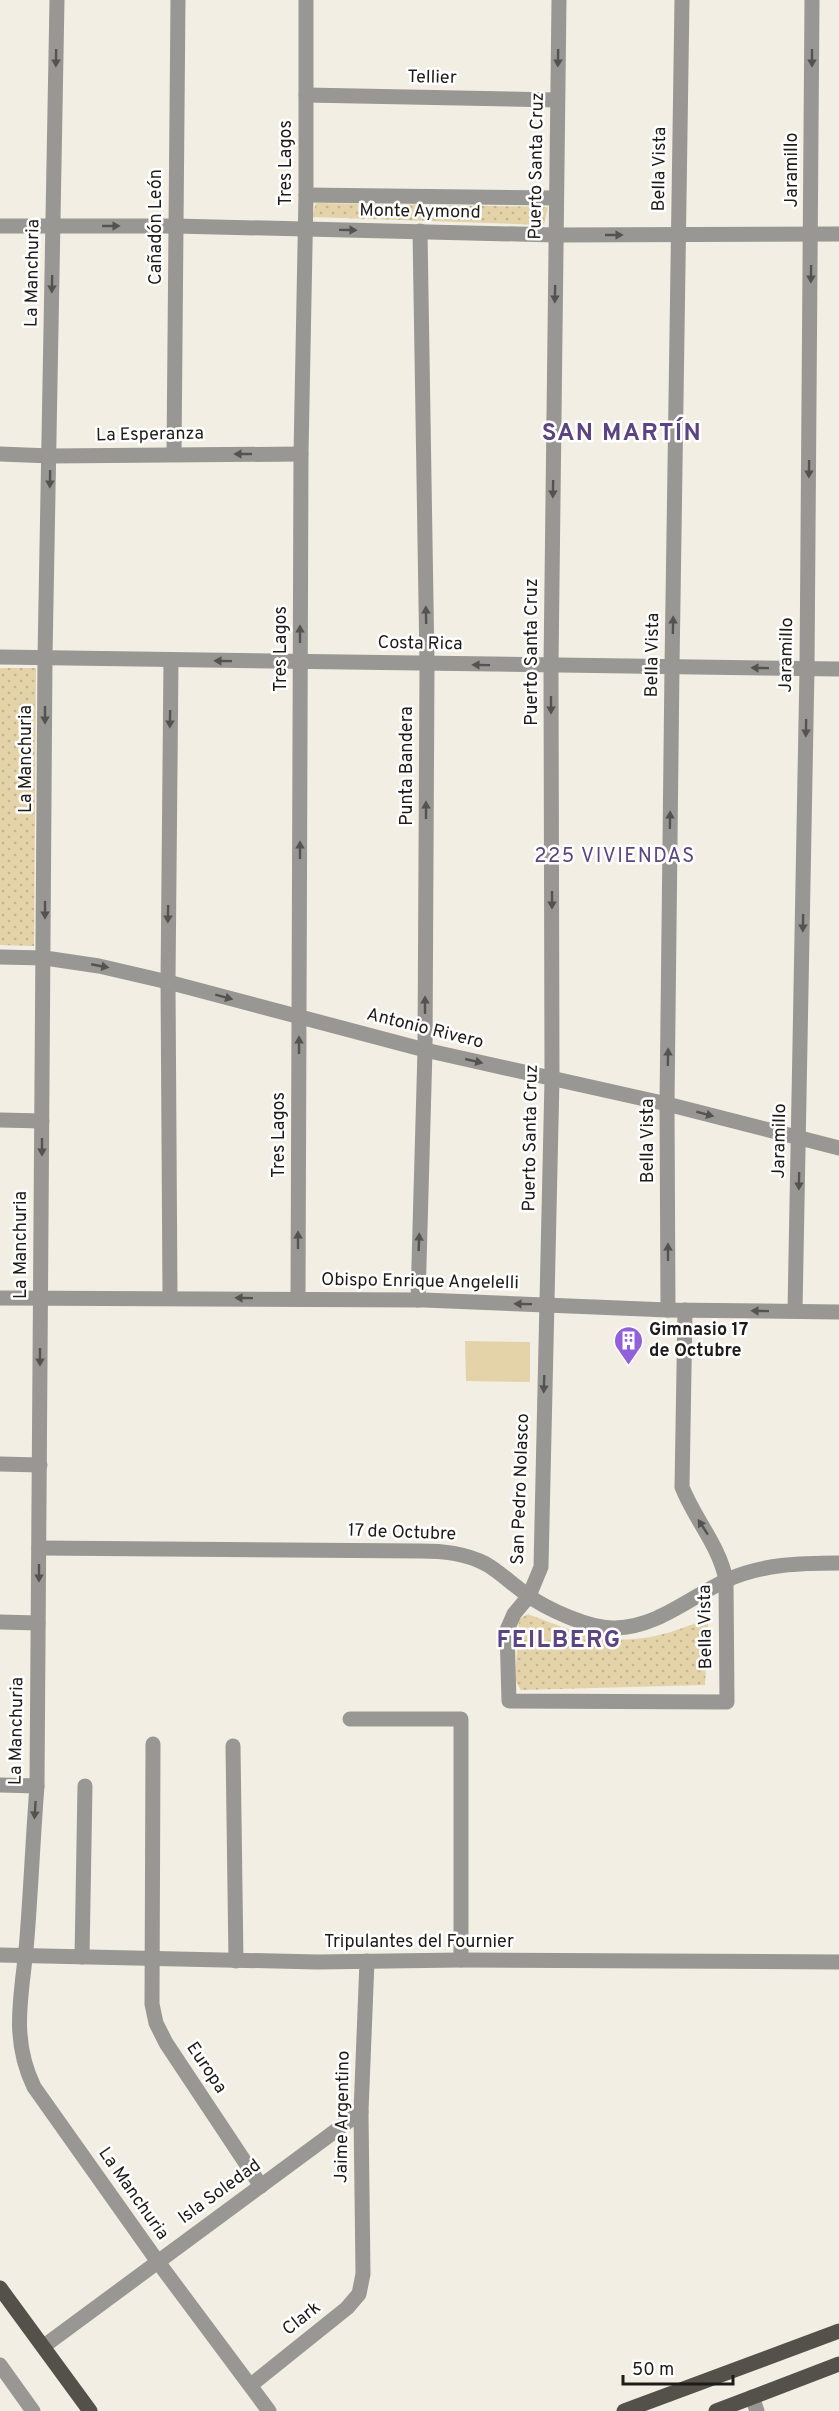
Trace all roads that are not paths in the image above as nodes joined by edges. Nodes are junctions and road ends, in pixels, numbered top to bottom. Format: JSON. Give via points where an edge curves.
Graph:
{"nodes":[{"id":1,"x":57,"y":0,"type":"edge"},
{"id":2,"x":178,"y":0,"type":"edge"},
{"id":3,"x":306,"y":0,"type":"edge"},
{"id":4,"x":559,"y":0,"type":"edge"},
{"id":5,"x":682,"y":0,"type":"edge"},
{"id":6,"x":812,"y":0,"type":"edge"},
{"id":7,"x":306,"y":95,"type":"junction"},
{"id":8,"x":557,"y":100,"type":"junction"},
{"id":9,"x":306,"y":195,"type":"junction"},
{"id":10,"x":556,"y":198,"type":"junction"},
{"id":11,"x":0,"y":226,"type":"edge"},
{"id":12,"x":53,"y":226,"type":"junction"},
{"id":13,"x":175,"y":226,"type":"junction"},
{"id":14,"x":305,"y":229,"type":"junction"},
{"id":15,"x":420,"y":231,"type":"junction"},
{"id":16,"x":812,"y":234,"type":"junction"},
{"id":17,"x":839,"y":234,"type":"edge"},
{"id":18,"x":556,"y":235,"type":"junction"},
{"id":19,"x":679,"y":235,"type":"junction"},
{"id":20,"x":0,"y":454,"type":"edge"},
{"id":21,"x":174,"y":454,"type":"junction"},
{"id":22,"x":301,"y":454,"type":"junction"},
{"id":23,"x":51,"y":456,"type":"junction"},
{"id":24,"x":0,"y":657,"type":"edge"},
{"id":25,"x":45,"y":657,"type":"junction"},
{"id":26,"x":171,"y":660,"type":"junction"},
{"id":27,"x":300,"y":662,"type":"junction"},
{"id":28,"x":427,"y":664,"type":"junction"},
{"id":29,"x":551,"y":666,"type":"junction"},
{"id":30,"x":672,"y":667,"type":"junction"},
{"id":31,"x":807,"y":669,"type":"junction"},
{"id":32,"x":839,"y":669,"type":"edge"},
{"id":33,"x":0,"y":957,"type":"edge"},
{"id":34,"x":45,"y":958,"type":"junction"},
{"id":35,"x":168,"y":982,"type":"junction"},
{"id":36,"x":299,"y":1017,"type":"junction"},
{"id":37,"x":425,"y":1050,"type":"junction"},
{"id":38,"x":552,"y":1079,"type":"junction"},
{"id":39,"x":667,"y":1104,"type":"junction"},
{"id":40,"x":0,"y":1120,"type":"edge"},
{"id":41,"x":42,"y":1121,"type":"junction"},
{"id":42,"x":800,"y":1139,"type":"junction"},
{"id":43,"x":839,"y":1148,"type":"edge"},
{"id":44,"x":170,"y":1297,"type":"junction"},
{"id":45,"x":0,"y":1298,"type":"edge"},
{"id":46,"x":41,"y":1299,"type":"junction"},
{"id":47,"x":298,"y":1299,"type":"junction"},
{"id":48,"x":418,"y":1300,"type":"junction"},
{"id":49,"x":547,"y":1305,"type":"junction"},
{"id":50,"x":668,"y":1310,"type":"junction"},
{"id":51,"x":685,"y":1310,"type":"junction"},
{"id":52,"x":795,"y":1311,"type":"junction"},
{"id":53,"x":839,"y":1312,"type":"edge"},
{"id":54,"x":0,"y":1464,"type":"edge"},
{"id":55,"x":39,"y":1465,"type":"junction"},
{"id":56,"x":39,"y":1548,"type":"junction"},
{"id":57,"x":839,"y":1563,"type":"edge"},
{"id":58,"x":726,"y":1580,"type":"junction"},
{"id":59,"x":529,"y":1596,"type":"junction"},
{"id":60,"x":0,"y":1622,"type":"edge"},
{"id":61,"x":38,"y":1623,"type":"junction"},
{"id":62,"x":509,"y":1701,"type":"joint"},
{"id":63,"x":350,"y":1719,"type":"dead end"},
{"id":64,"x":153,"y":1744,"type":"dead end"},
{"id":65,"x":233,"y":1746,"type":"dead end"},
{"id":66,"x":0,"y":1785,"type":"edge"},
{"id":67,"x":37,"y":1786,"type":"junction"},
{"id":68,"x":85,"y":1786,"type":"dead end"},
{"id":69,"x":0,"y":1955,"type":"edge"},
{"id":70,"x":24,"y":1956,"type":"junction"},
{"id":71,"x":82,"y":1957,"type":"junction"},
{"id":72,"x":154,"y":1960,"type":"junction"},
{"id":73,"x":461,"y":1960,"type":"junction"},
{"id":74,"x":236,"y":1961,"type":"junction"},
{"id":75,"x":367,"y":1961,"type":"junction"},
{"id":76,"x":839,"y":1962,"type":"edge"},
{"id":77,"x":361,"y":2112,"type":"junction"},
{"id":78,"x":261,"y":2186,"type":"junction"},
{"id":79,"x":158,"y":2262,"type":"junction"},
{"id":80,"x":363,"y":2274,"type":"joint"},
{"id":81,"x":0,"y":2288,"type":"edge"},
{"id":82,"x":839,"y":2331,"type":"edge"},
{"id":83,"x":44,"y":2346,"type":"junction"},
{"id":84,"x":839,"y":2364,"type":"edge"},
{"id":85,"x":0,"y":2365,"type":"edge"},
{"id":86,"x":251,"y":2385,"type":"junction"},
{"id":87,"x":755,"y":2404,"type":"edge"},
{"id":88,"x":33,"y":2411,"type":"edge"},
{"id":89,"x":90,"y":2411,"type":"edge"},
{"id":90,"x":269,"y":2411,"type":"edge"},
{"id":91,"x":624,"y":2411,"type":"edge"},
{"id":92,"x":716,"y":2411,"type":"edge"}],
"edges":[{"from":1,"to":12,"type":"street","name":"La Manchuria","one_way":true},
{"from":2,"to":13,"type":"street","name":"Cañadón León"},
{"from":3,"to":7,"type":"street","name":"Tres Lagos"},
{"from":4,"to":8,"type":"street","name":"Puerto Santa Cruz","one_way":true},
{"from":5,"to":19,"type":"street","name":"Bella Vista"},
{"from":6,"to":16,"type":"street","name":"Jaramillo","one_way":true},
{"from":7,"to":8,"type":"street","name":"Tellier"},
{"from":7,"to":9,"type":"street","name":"Tres Lagos"},
{"from":8,"to":10,"type":"street","name":"Puerto Santa Cruz"},
{"from":9,"to":10,"type":"street"},
{"from":9,"to":14,"type":"street","name":"Tres Lagos"},
{"from":10,"to":18,"type":"street","name":"Puerto Santa Cruz"},
{"from":11,"to":12,"type":"street","name":"Monte Aymond"},
{"from":12,"to":13,"type":"street","name":"Monte Aymond","one_way":true},
{"from":12,"to":23,"type":"street","name":"La Manchuria","one_way":true},
{"from":13,"to":14,"type":"street","name":"Monte Aymond"},
{"from":13,"to":21,"type":"street","name":"Cañadón León"},
{"from":14,"to":15,"type":"street","name":"Monte Aymond","one_way":true},
{"from":14,"to":22,"type":"street","name":"Tres Lagos"},
{"from":15,"to":18,"type":"street","name":"Monte Aymond"},
{"from":28,"to":15,"type":"street","name":"Punta Bandera","one_way":true},
{"from":16,"to":17,"type":"street","name":"Monte Aymond"},
{"from":16,"to":19,"type":"street","name":"Monte Aymond"},
{"from":16,"to":31,"type":"street","name":"Jaramillo","one_way":true},
{"from":18,"to":19,"type":"street","name":"Monte Aymond","one_way":true},
{"from":18,"to":29,"type":"street","name":"Puerto Santa Cruz","one_way":true},
{"from":30,"to":19,"type":"street","name":"Bella Vista","one_way":true},
{"from":20,"to":23,"type":"street","name":"La Esperanza"},
{"from":22,"to":21,"type":"street","name":"La Esperanza","one_way":true},
{"from":21,"to":23,"type":"street","name":"La Esperanza"},
{"from":27,"to":22,"type":"street","name":"Tres Lagos","one_way":true},
{"from":23,"to":25,"type":"street","name":"La Manchuria","one_way":true},
{"from":24,"to":25,"type":"street","name":"Costa Rica"},
{"from":25,"to":26,"type":"street","name":"Costa Rica"},
{"from":25,"to":34,"type":"street","name":"La Manchuria","one_way":true},
{"from":27,"to":26,"type":"street","name":"Costa Rica","one_way":true},
{"from":26,"to":35,"type":"street","one_way":true},
{"from":27,"to":28,"type":"street","name":"Costa Rica"},
{"from":36,"to":27,"type":"street","name":"Tres Lagos","one_way":true},
{"from":29,"to":28,"type":"street","name":"Costa Rica","one_way":true},
{"from":37,"to":28,"type":"street","name":"Punta Bandera","one_way":true},
{"from":29,"to":30,"type":"street","name":"Costa Rica"},
{"from":29,"to":38,"type":"street","name":"Puerto Santa Cruz","one_way":true},
{"from":31,"to":30,"type":"street","name":"Costa Rica","one_way":true},
{"from":39,"to":30,"type":"street","name":"Bella Vista","one_way":true},
{"from":31,"to":32,"type":"street","name":"Costa Rica"},
{"from":31,"to":42,"type":"street","name":"Jaramillo","one_way":true},
{"from":33,"to":34,"type":"street","name":"Antonio Rivero"},
{"from":34,"to":35,"type":"street","name":"Antonio Rivero","one_way":true},
{"from":34,"to":41,"type":"street","name":"La Manchuria"},
{"from":35,"to":36,"type":"street","name":"Antonio Rivero","one_way":true},
{"from":35,"to":44,"type":"street"},
{"from":36,"to":37,"type":"street","name":"Antonio Rivero"},
{"from":47,"to":36,"type":"street","name":"Tres Lagos","one_way":true},
{"from":37,"to":38,"type":"street","name":"Antonio Rivero","one_way":true},
{"from":48,"to":37,"type":"street","name":"Punta Bandera","one_way":true},
{"from":38,"to":39,"type":"street","name":"Antonio Rivero"},
{"from":38,"to":49,"type":"street","name":"Puerto Santa Cruz"},
{"from":39,"to":42,"type":"street","name":"Antonio Rivero","one_way":true},
{"from":50,"to":39,"type":"street","name":"Bella Vista","one_way":true},
{"from":40,"to":41,"type":"street"},
{"from":41,"to":46,"type":"street","name":"La Manchuria","one_way":true},
{"from":42,"to":43,"type":"street","name":"Antonio Rivero"},
{"from":42,"to":52,"type":"street","name":"Jaramillo","one_way":true},
{"from":44,"to":46,"type":"street","name":"Obispo Enrique Angelelli"},
{"from":47,"to":44,"type":"street","name":"Obispo Enrique Angelelli","one_way":true},
{"from":45,"to":46,"type":"street","name":"Obispo Enrique Angelelli"},
{"from":46,"to":55,"type":"street","name":"La Manchuria","one_way":true},
{"from":47,"to":48,"type":"street","name":"Obispo Enrique Angelelli"},
{"from":49,"to":48,"type":"street","name":"Obispo Enrique Angelelli","one_way":true},
{"from":49,"to":50,"type":"street","name":"Obispo Enrique Angelelli"},
{"from":49,"to":59,"type":"street","name":"San Pedro Nolasco","one_way":true,"via":[[541,1567]]},
{"from":50,"to":51,"type":"street","name":"Obispo Enrique Angelelli"},
{"from":52,"to":51,"type":"street","name":"Obispo Enrique Angelelli","one_way":true},
{"from":58,"to":51,"type":"street","name":"Bella Vista","one_way":true,"via":[[714,1543],[689,1506],[682,1487]]},
{"from":52,"to":53,"type":"street","name":"Obispo Enrique Angelelli"},
{"from":54,"to":55,"type":"street"},
{"from":55,"to":56,"type":"street","name":"La Manchuria"},
{"from":56,"to":59,"type":"street","name":"17 de Octubre","via":[[440,1551],[462,1554],[488,1565]]},
{"from":56,"to":61,"type":"street","name":"La Manchuria","one_way":true},
{"from":57,"to":58,"type":"street","name":"17 de Octubre","via":[[767,1567]]},
{"from":58,"to":59,"type":"street","name":"17 de Octubre","via":[[657,1618],[614,1628],[595,1626]]},
{"from":58,"to":62,"type":"street","name":"Bella Vista","via":[[727,1702]]},
{"from":59,"to":62,"type":"street","name":"San Pedro Nolasco","via":[[507,1630]]},
{"from":60,"to":61,"type":"street"},
{"from":61,"to":67,"type":"street","name":"La Manchuria"},
{"from":63,"to":73,"type":"street","via":[[461,1719]]},
{"from":64,"to":72,"type":"street","name":"Europa"},
{"from":65,"to":74,"type":"street"},
{"from":66,"to":67,"type":"street"},
{"from":67,"to":70,"type":"street","name":"La Manchuria","one_way":true},
{"from":68,"to":71,"type":"street"},
{"from":69,"to":70,"type":"street","name":"Tripulantes del Fournier"},
{"from":70,"to":71,"type":"street","name":"Tripulantes del Fournier"},
{"from":70,"to":79,"type":"street","name":"La Manchuria","via":[[19,2044],[24,2067],[34,2087]]},
{"from":71,"to":72,"type":"street","name":"Tripulantes del Fournier"},
{"from":72,"to":74,"type":"street","name":"Tripulantes del Fournier"},
{"from":72,"to":78,"type":"street","name":"Europa","via":[[152,2004],[156,2023]]},
{"from":73,"to":75,"type":"street","name":"Tripulantes del Fournier"},
{"from":73,"to":76,"type":"street","name":"Tripulantes del Fournier"},
{"from":74,"to":75,"type":"street","name":"Tripulantes del Fournier"},
{"from":75,"to":77,"type":"street","name":"Jaime Argentino"},
{"from":77,"to":78,"type":"street","name":"Isla Soledad"},
{"from":77,"to":80,"type":"street","name":"Jaime Argentino"},
{"from":78,"to":79,"type":"street","name":"Isla Soledad"},
{"from":79,"to":83,"type":"street","name":"Isla Soledad"},
{"from":79,"to":86,"type":"street","name":"La Manchuria"},
{"from":80,"to":86,"type":"street","name":"Clark","via":[[359,2294],[347,2308]]},
{"from":81,"to":83,"type":"main road"},
{"from":82,"to":91,"type":"main road"},
{"from":83,"to":89,"type":"main road"},
{"from":84,"to":87,"type":"main road"},
{"from":85,"to":88,"type":"street"},
{"from":86,"to":90,"type":"street","name":"La Manchuria"},
{"from":87,"to":92,"type":"main road"}]}
